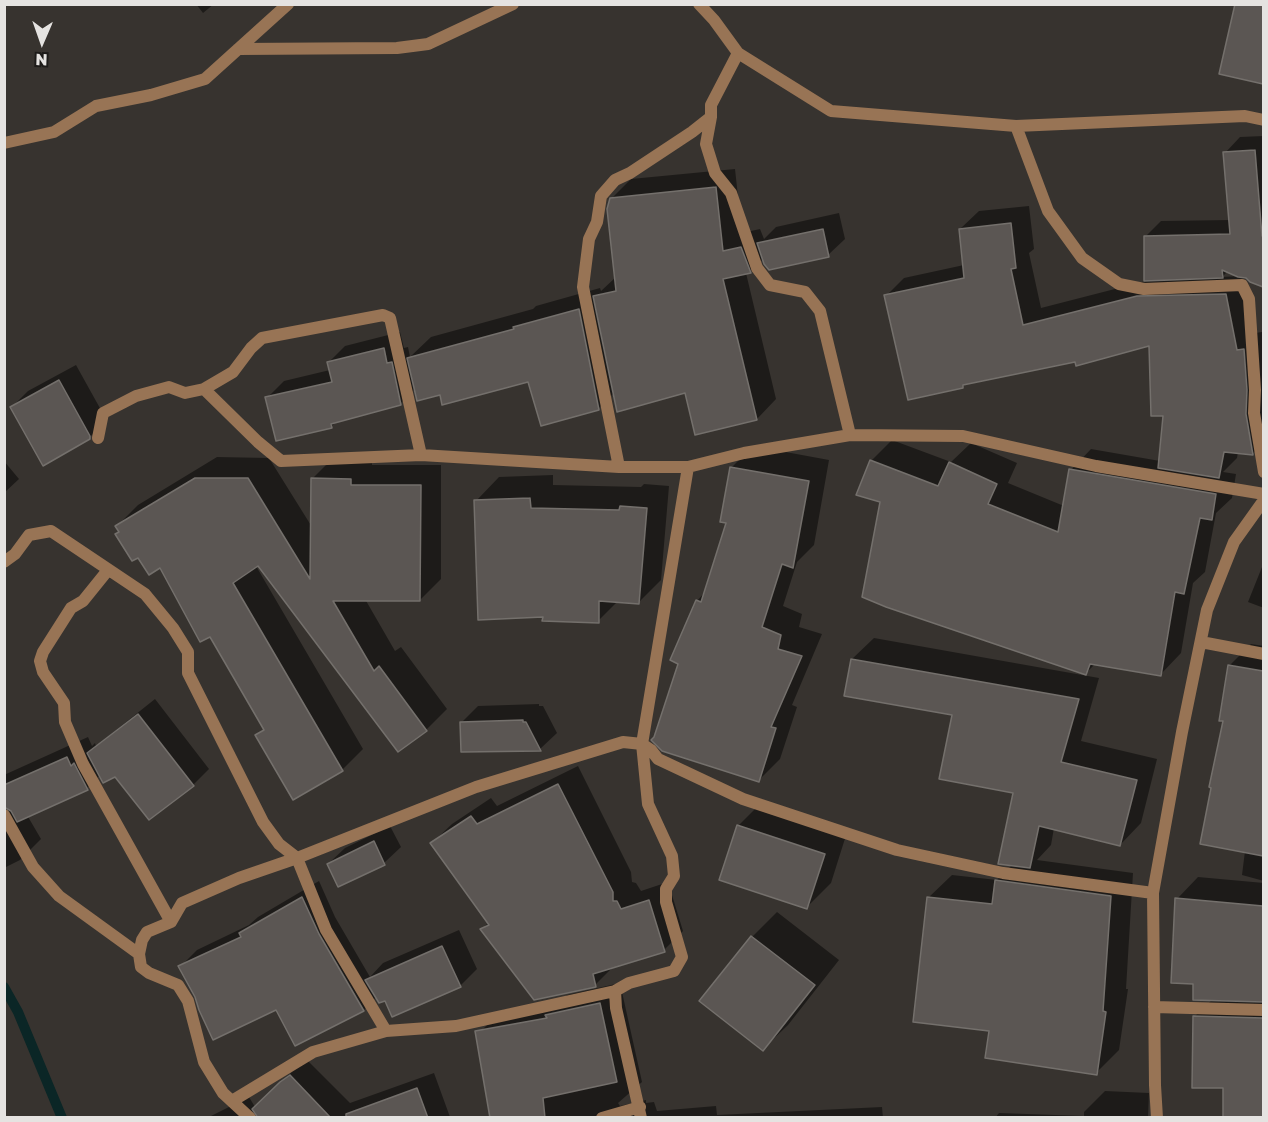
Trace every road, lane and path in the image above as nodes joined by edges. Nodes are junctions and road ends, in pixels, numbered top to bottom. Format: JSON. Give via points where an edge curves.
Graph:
{"nodes":[{"id":1,"x":288,"y":4,"type":"edge"},
{"id":2,"x":513,"y":4,"type":"edge"},
{"id":3,"x":699,"y":4,"type":"edge"},
{"id":4,"x":716,"y":4,"type":"edge"},
{"id":5,"x":714,"y":20,"type":"junction"},
{"id":6,"x":238,"y":50,"type":"junction"},
{"id":7,"x":738,"y":53,"type":"junction"},
{"id":8,"x":711,"y":117,"type":"junction"},
{"id":9,"x":1263,"y":120,"type":"edge"},
{"id":10,"x":1016,"y":126,"type":"junction"},
{"id":11,"x":4,"y":143,"type":"edge"},
{"id":12,"x":204,"y":389,"type":"junction"},
{"id":13,"x":850,"y":435,"type":"junction"},
{"id":14,"x":98,"y":438,"type":"dead end"},
{"id":15,"x":421,"y":455,"type":"junction"},
{"id":16,"x":619,"y":467,"type":"junction"},
{"id":17,"x":688,"y":467,"type":"junction"},
{"id":18,"x":1263,"y":472,"type":"edge"},
{"id":19,"x":1263,"y":494,"type":"edge"},
{"id":20,"x":1263,"y":500,"type":"edge"},
{"id":21,"x":4,"y":561,"type":"edge"},
{"id":22,"x":108,"y":570,"type":"junction"},
{"id":23,"x":1201,"y":642,"type":"junction"},
{"id":24,"x":1263,"y":654,"type":"edge"},
{"id":25,"x":642,"y":744,"type":"junction"},
{"id":26,"x":4,"y":815,"type":"edge"},
{"id":27,"x":297,"y":858,"type":"junction"},
{"id":28,"x":1153,"y":893,"type":"junction"},
{"id":29,"x":171,"y":922,"type":"junction"},
{"id":30,"x":139,"y":954,"type":"junction"},
{"id":31,"x":615,"y":991,"type":"junction"},
{"id":32,"x":1154,"y":1007,"type":"junction"},
{"id":33,"x":1263,"y":1010,"type":"edge"},
{"id":34,"x":386,"y":1031,"type":"junction"},
{"id":35,"x":232,"y":1101,"type":"junction"},
{"id":36,"x":641,"y":1112,"type":"edge"},
{"id":37,"x":250,"y":1118,"type":"edge"},
{"id":38,"x":602,"y":1118,"type":"edge"},
{"id":39,"x":1157,"y":1118,"type":"edge"}],
"edges":[{"from":1,"to":6,"type":"street"},
{"from":2,"to":6,"type":"street","via":[[428,44],[397,48]]},
{"from":3,"to":5,"type":"street"},
{"from":4,"to":5,"type":"street"},
{"from":5,"to":7,"type":"street"},
{"from":6,"to":11,"type":"street","via":[[205,79],[151,96],[96,106],[54,132]]},
{"from":7,"to":8,"type":"street","via":[[711,105]]},
{"from":7,"to":10,"type":"street","via":[[831,111]]},
{"from":8,"to":13,"type":"street","via":[[706,144],[715,173],[731,193],[757,268],[770,285],[805,292],[820,311]]},
{"from":8,"to":16,"type":"street","via":[[648,162],[615,180],[601,196],[597,222],[589,239],[583,287]]},
{"from":9,"to":10,"type":"street","via":[[1245,116]]},
{"from":10,"to":18,"type":"street","via":[[1048,211],[1082,258],[1119,284],[1144,289],[1242,285],[1249,298],[1254,413]]},
{"from":12,"to":14,"type":"street","via":[[185,393],[169,387],[136,396],[103,413]]},
{"from":12,"to":15,"type":"street","via":[[281,460]]},
{"from":12,"to":15,"type":"street","via":[[233,372],[262,338],[383,315],[390,318]]},
{"from":13,"to":17,"type":"street"},
{"from":13,"to":19,"type":"street","via":[[963,436],[1096,466]]},
{"from":15,"to":16,"type":"street"},
{"from":16,"to":17,"type":"street"},
{"from":17,"to":25,"type":"street"},
{"from":20,"to":23,"type":"street","via":[[1234,542],[1208,610]]},
{"from":21,"to":22,"type":"street","via":[[15,554],[29,535],[51,531]]},
{"from":22,"to":27,"type":"street","via":[[145,594],[173,628],[188,652],[188,673],[263,822]]},
{"from":22,"to":29,"type":"street","via":[[83,601],[71,608],[40,661],[64,703],[65,722],[83,764]]},
{"from":23,"to":24,"type":"street"},
{"from":23,"to":28,"type":"street"},
{"from":25,"to":27,"type":"street","via":[[623,742],[476,787]]},
{"from":25,"to":28,"type":"street","via":[[658,759],[743,799],[897,850],[1003,873]]},
{"from":25,"to":31,"type":"street","via":[[648,804],[672,856],[674,876],[666,889],[666,902],[682,957],[674,971],[629,983]]},
{"from":26,"to":30,"type":"street","via":[[33,867],[59,896]]},
{"from":27,"to":29,"type":"street","via":[[182,903]]},
{"from":27,"to":34,"type":"street","via":[[326,930]]},
{"from":28,"to":32,"type":"street"},
{"from":29,"to":30,"type":"street","via":[[147,932]]},
{"from":30,"to":35,"type":"street","via":[[141,967],[178,985],[188,1001],[204,1062]]},
{"from":31,"to":34,"type":"street","via":[[456,1026]]},
{"from":31,"to":36,"type":"street"},
{"from":32,"to":33,"type":"street"},
{"from":32,"to":39,"type":"street"},
{"from":34,"to":35,"type":"street","via":[[313,1052]]},
{"from":35,"to":37,"type":"street"},
{"from":36,"to":38,"type":"street"}]}
